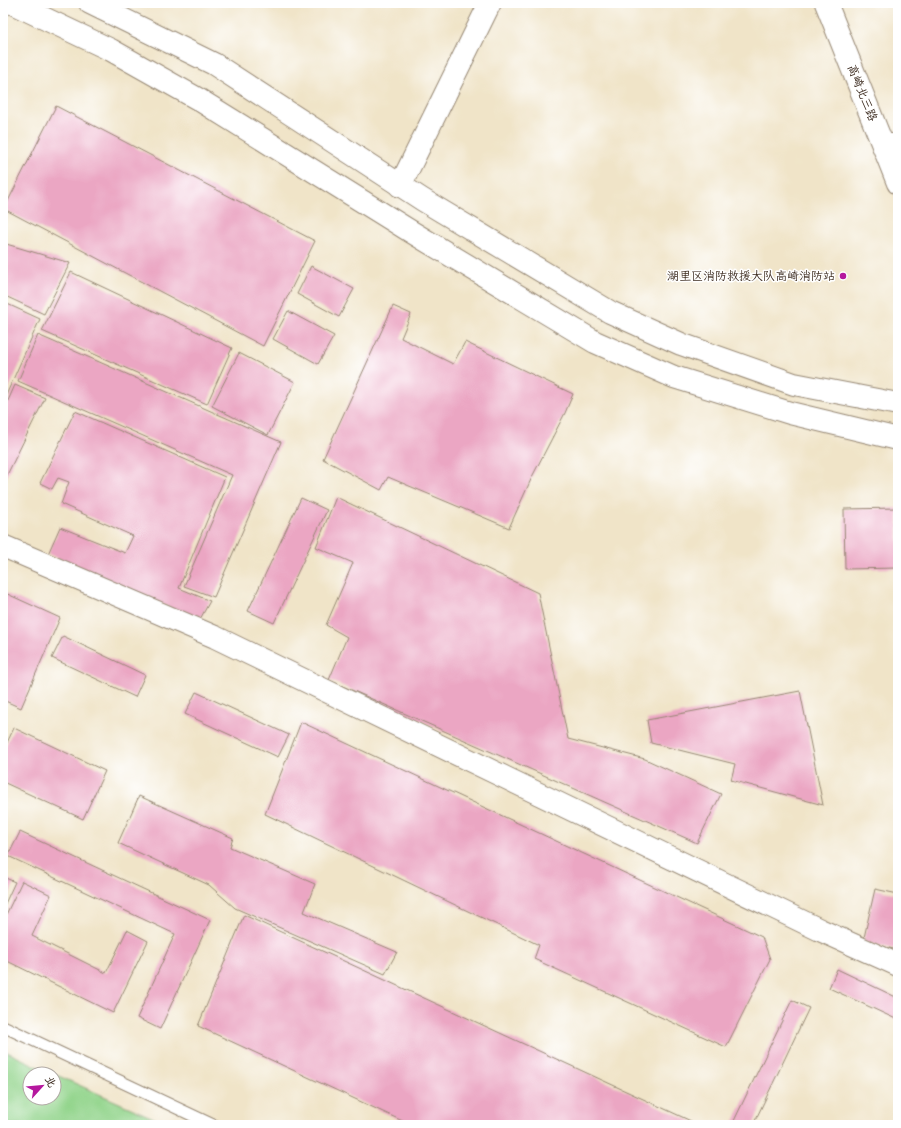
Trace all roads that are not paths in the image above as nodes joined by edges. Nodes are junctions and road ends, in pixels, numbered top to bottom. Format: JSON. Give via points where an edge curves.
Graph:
{"nodes":[{"id":1,"x":12,"y":3,"type":"edge"},
{"id":2,"x":90,"y":3,"type":"edge"},
{"id":3,"x":490,"y":3,"type":"edge"},
{"id":4,"x":826,"y":3,"type":"edge"},
{"id":5,"x":890,"y":145,"type":"edge"},
{"id":6,"x":898,"y":183,"type":"edge"},
{"id":7,"x":400,"y":186,"type":"junction"},
{"id":8,"x":898,"y":404,"type":"edge"},
{"id":9,"x":898,"y":439,"type":"edge"},
{"id":10,"x":3,"y":546,"type":"edge"},
{"id":11,"x":898,"y":965,"type":"edge"},
{"id":12,"x":3,"y":1026,"type":"edge"},
{"id":13,"x":213,"y":1125,"type":"edge"}],
"edges":[{"from":1,"to":9,"type":"main road","via":[[111,50],[198,99],[594,342],[674,377],[790,413]]},
{"from":2,"to":7,"type":"main road","via":[[214,64]]},
{"from":3,"to":7,"type":"main road"},
{"from":4,"to":5,"type":"main road","name":"高崎北三路"},
{"from":5,"to":6,"type":"main road","name":"高崎北三路"},
{"from":7,"to":8,"type":"main road","via":[[610,312],[681,344],[794,384]]},
{"from":10,"to":11,"type":"main road","via":[[215,637],[813,927]]},
{"from":12,"to":13,"type":"lane"}]}
